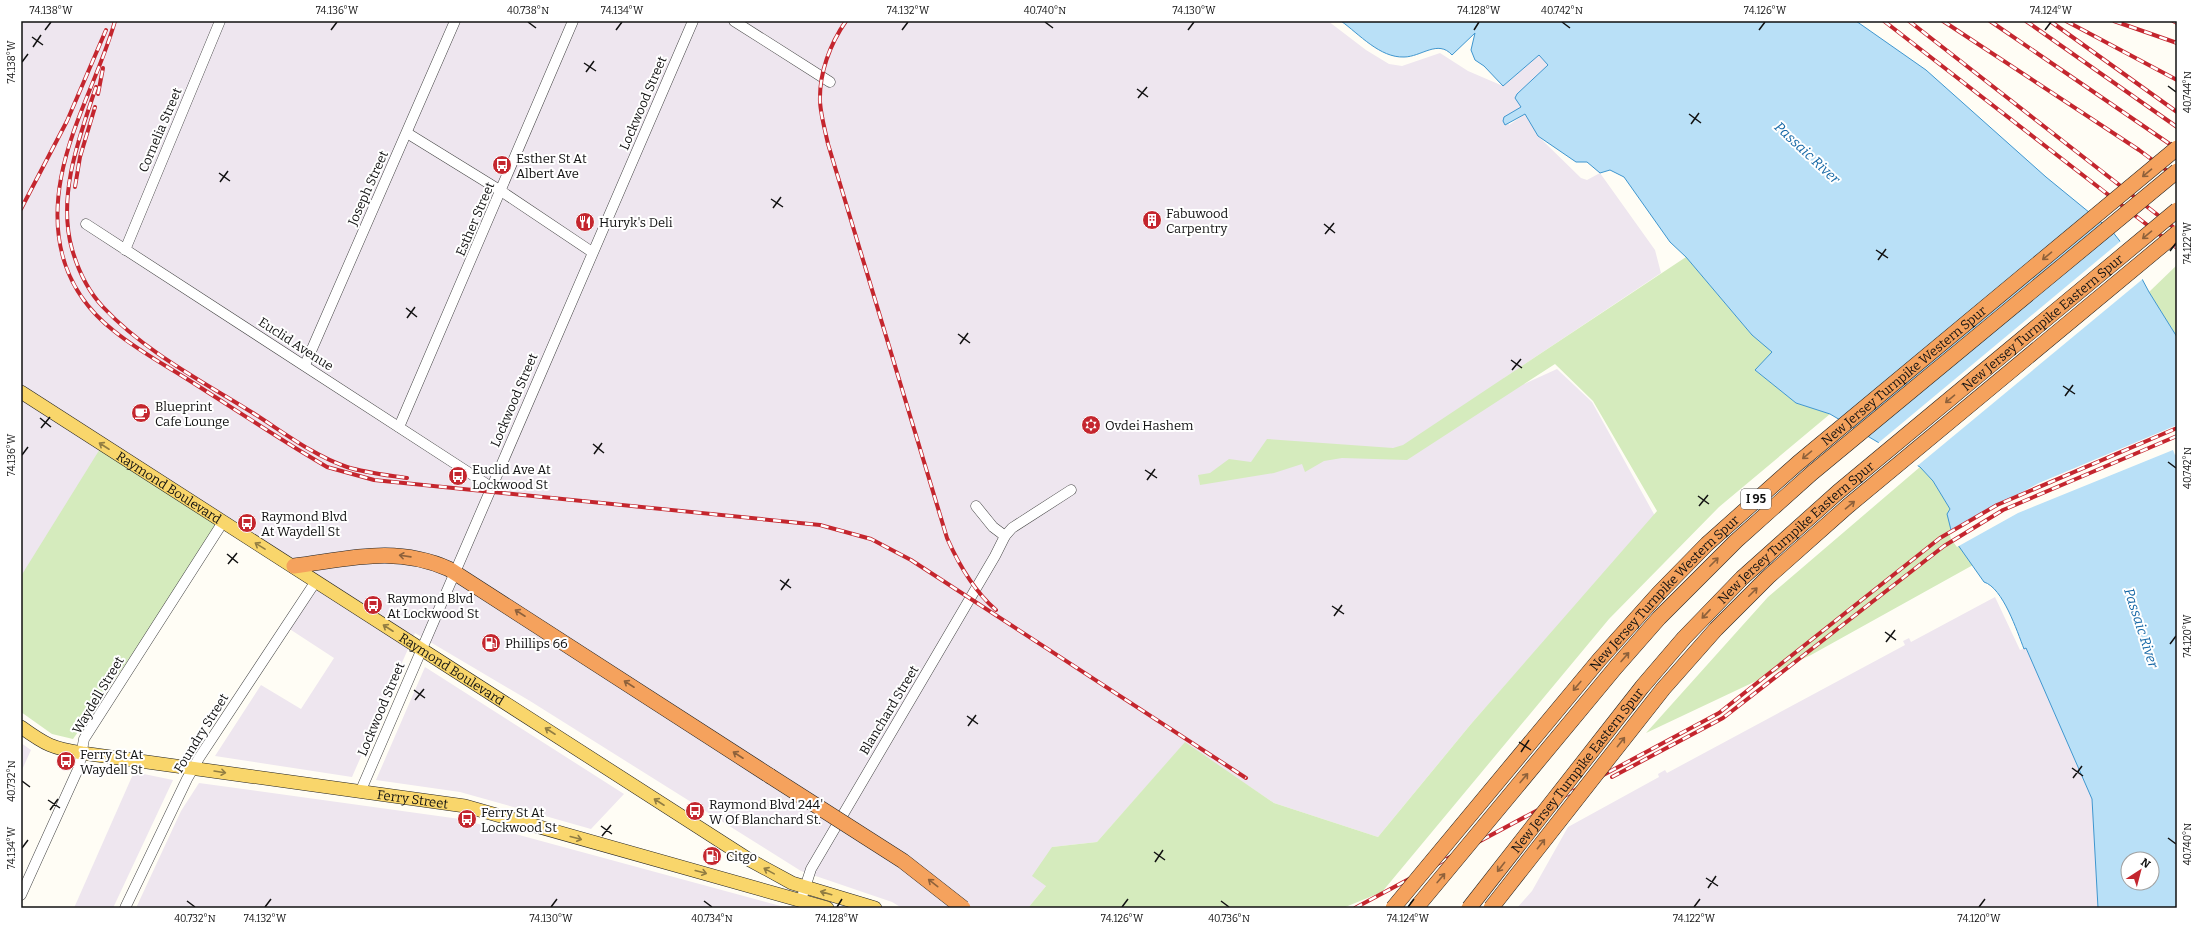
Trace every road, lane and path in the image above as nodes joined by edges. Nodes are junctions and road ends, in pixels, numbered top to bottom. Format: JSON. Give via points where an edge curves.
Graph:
{"nodes":[{"id":1,"x":220,"y":21,"type":"edge"},
{"id":2,"x":455,"y":21,"type":"edge"},
{"id":3,"x":573,"y":21,"type":"edge"},
{"id":4,"x":693,"y":21,"type":"edge"},
{"id":5,"x":734,"y":21,"type":"edge"},
{"id":6,"x":830,"y":82,"type":"dead end"},
{"id":7,"x":407,"y":133,"type":"junction"},
{"id":8,"x":2177,"y":148,"type":"edge"},
{"id":9,"x":2177,"y":171,"type":"edge"},
{"id":10,"x":501,"y":191,"type":"junction"},
{"id":11,"x":2177,"y":210,"type":"edge"},
{"id":12,"x":86,"y":224,"type":"dead end"},
{"id":13,"x":2177,"y":233,"type":"edge"},
{"id":14,"x":125,"y":250,"type":"junction"},
{"id":15,"x":592,"y":252,"type":"junction"},
{"id":16,"x":305,"y":365,"type":"junction"},
{"id":17,"x":21,"y":392,"type":"edge"},
{"id":18,"x":399,"y":427,"type":"junction"},
{"id":19,"x":491,"y":487,"type":"junction"},
{"id":20,"x":1071,"y":490,"type":"dead end"},
{"id":21,"x":976,"y":506,"type":"dead end"},
{"id":22,"x":223,"y":522,"type":"junction"},
{"id":23,"x":1005,"y":536,"type":"junction"},
{"id":24,"x":294,"y":566,"type":"junction"},
{"id":25,"x":454,"y":571,"type":"junction"},
{"id":26,"x":316,"y":581,"type":"junction"},
{"id":27,"x":421,"y":649,"type":"junction"},
{"id":28,"x":21,"y":727,"type":"edge"},
{"id":29,"x":82,"y":753,"type":"junction"},
{"id":30,"x":194,"y":768,"type":"junction"},
{"id":31,"x":361,"y":790,"type":"junction"},
{"id":32,"x":805,"y":886,"type":"junction"},
{"id":33,"x":21,"y":895,"type":"edge"},
{"id":34,"x":801,"y":900,"type":"junction"},
{"id":35,"x":125,"y":908,"type":"edge"},
{"id":36,"x":827,"y":908,"type":"edge"},
{"id":37,"x":875,"y":908,"type":"edge"},
{"id":38,"x":963,"y":908,"type":"edge"},
{"id":39,"x":1393,"y":908,"type":"edge"},
{"id":40,"x":1416,"y":908,"type":"edge"},
{"id":41,"x":1469,"y":908,"type":"edge"},
{"id":42,"x":1491,"y":908,"type":"edge"}],
"edges":[{"from":1,"to":14,"type":"street","name":"Cornelia Street"},
{"from":2,"to":7,"type":"street","name":"Joseph Street"},
{"from":3,"to":10,"type":"street","name":"Esther Street"},
{"from":4,"to":15,"type":"street","name":"Lockwood Street"},
{"from":5,"to":6,"type":"street"},
{"from":7,"to":10,"type":"street"},
{"from":7,"to":16,"type":"street","name":"Joseph Street"},
{"from":8,"to":39,"type":"highway","name":"New Jersey Turnpike Western Spur","number":"I 95","one_way":true,"bridge":true,"via":[[1782,475],[1707,544],[1599,660]]},
{"from":40,"to":9,"type":"highway","name":"New Jersey Turnpike Western Spur","number":"I 95","one_way":true,"bridge":true,"via":[[1664,612],[1736,541],[1812,473]]},
{"from":10,"to":15,"type":"street"},
{"from":10,"to":18,"type":"street","name":"Esther Street"},
{"from":11,"to":41,"type":"highway","name":"New Jersey Turnpike Eastern Spur","one_way":true,"bridge":true,"via":[[1838,492],[1742,578],[1684,638],[1642,687]]},
{"from":12,"to":14,"type":"street","name":"Euclid Avenue"},
{"from":42,"to":13,"type":"highway","name":"New Jersey Turnpike Eastern Spur","one_way":true,"bridge":true,"via":[[1663,689],[1716,629],[1759,586],[1854,502]]},
{"from":14,"to":16,"type":"street","name":"Euclid Avenue"},
{"from":15,"to":19,"type":"street","name":"Lockwood Street"},
{"from":16,"to":18,"type":"street","name":"Euclid Avenue"},
{"from":22,"to":17,"type":"main road","name":"Raymond Boulevard","one_way":true},
{"from":18,"to":19,"type":"street","name":"Euclid Avenue"},
{"from":19,"to":25,"type":"street","name":"Lockwood Street"},
{"from":20,"to":23,"type":"street","name":"Blanchard Street","via":[[1016,525]]},
{"from":21,"to":23,"type":"street","via":[[993,527]]},
{"from":24,"to":22,"type":"main road","name":"Raymond Boulevard","one_way":true},
{"from":22,"to":29,"type":"street","name":"Waydell Street","via":[[84,739]]},
{"from":23,"to":32,"type":"street","name":"Blanchard Street","via":[[988,570],[811,869]]},
{"from":25,"to":24,"type":"highway","one_way":true,"via":[[420,558],[379,554]]},
{"from":24,"to":26,"type":"main road","name":"Raymond Boulevard"},
{"from":25,"to":27,"type":"street","name":"Lockwood Street"},
{"from":38,"to":25,"type":"highway","one_way":true,"bridge":true,"via":[[908,865]]},
{"from":27,"to":26,"type":"main road","name":"Raymond Boulevard","one_way":true},
{"from":26,"to":30,"type":"street","name":"Foundry Street"},
{"from":27,"to":31,"type":"street","name":"Lockwood Street"},
{"from":32,"to":27,"type":"main road","name":"Raymond Boulevard","one_way":true,"via":[[780,878],[748,860]]},
{"from":28,"to":29,"type":"main road","name":"Ferry Street","via":[[45,744]]},
{"from":29,"to":30,"type":"main road","name":"Ferry Street"},
{"from":29,"to":33,"type":"street","name":"Waydell Street","via":[[79,767]]},
{"from":30,"to":31,"type":"main road","name":"Ferry Street","one_way":true},
{"from":30,"to":35,"type":"street","name":"Foundry Street"},
{"from":31,"to":34,"type":"main road","name":"Ferry Street","one_way":true,"via":[[465,806]]},
{"from":32,"to":34,"type":"street","name":"Blanchard Street"},
{"from":37,"to":32,"type":"main road","name":"Raymond Boulevard","one_way":true},
{"from":34,"to":36,"type":"main road"}]}
